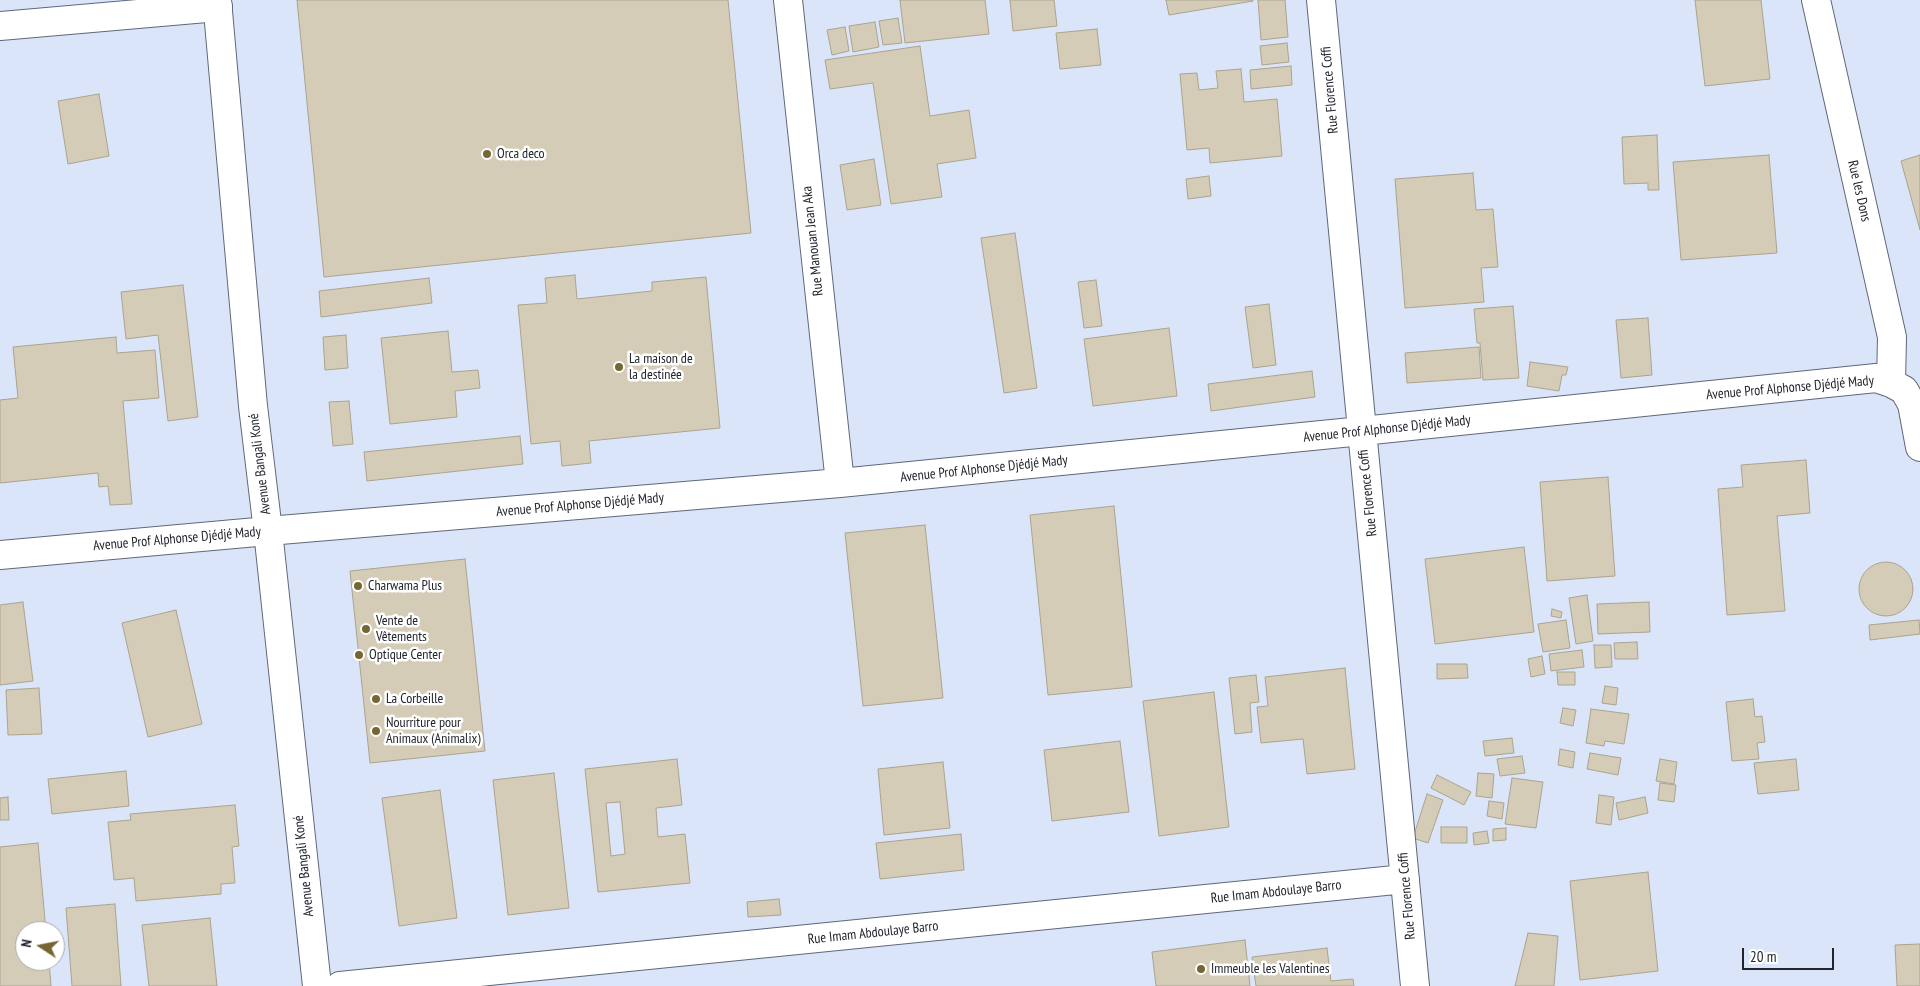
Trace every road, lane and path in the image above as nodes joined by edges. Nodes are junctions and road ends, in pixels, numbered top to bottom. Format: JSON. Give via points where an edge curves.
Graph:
{"nodes":[{"id":1,"x":788,"y":0,"type":"edge"},
{"id":2,"x":1321,"y":0,"type":"edge"},
{"id":3,"x":1816,"y":0,"type":"edge"},
{"id":4,"x":218,"y":3,"type":"edge"},
{"id":5,"x":0,"y":26,"type":"edge"},
{"id":6,"x":1891,"y":383,"type":"junction"},
{"id":7,"x":1362,"y":431,"type":"junction"},
{"id":8,"x":1920,"y":448,"type":"edge"},
{"id":9,"x":840,"y":483,"type":"junction"},
{"id":10,"x":268,"y":531,"type":"junction"},
{"id":11,"x":0,"y":555,"type":"edge"},
{"id":12,"x":1405,"y":879,"type":"junction"},
{"id":13,"x":317,"y":986,"type":"edge"},
{"id":14,"x":340,"y":986,"type":"edge"},
{"id":15,"x":1415,"y":986,"type":"edge"}],
"edges":[{"from":1,"to":9,"type":"street","name":"Rue Manouan Jean Aka"},
{"from":2,"to":7,"type":"street","name":"Rue Florence Coffi"},
{"from":3,"to":6,"type":"street","name":"Rue les Dons","via":[[1892,337]]},
{"from":4,"to":5,"type":"street"},
{"from":4,"to":10,"type":"street","name":"Avenue Bangali Koné","via":[[253,406]]},
{"from":6,"to":7,"type":"street","name":"Avenue Prof Alphonse Djédjé Mady","via":[[1876,378],[1850,380]]},
{"from":6,"to":8,"type":"street","name":"Avenue Prof Alphonse Djédjé Mady","via":[[1904,390],[1912,404]]},
{"from":7,"to":9,"type":"street","name":"Avenue Prof Alphonse Djédjé Mady"},
{"from":7,"to":12,"type":"street","name":"Rue Florence Coffi"},
{"from":9,"to":10,"type":"street","name":"Avenue Prof Alphonse Djédjé Mady"},
{"from":10,"to":11,"type":"street","name":"Avenue Prof Alphonse Djédjé Mady"},
{"from":10,"to":13,"type":"street","name":"Avenue Bangali Koné"},
{"from":12,"to":14,"type":"street","name":"Rue Imam Abdoulaye Barro"},
{"from":12,"to":15,"type":"street","name":"Rue Florence Coffi"}]}
